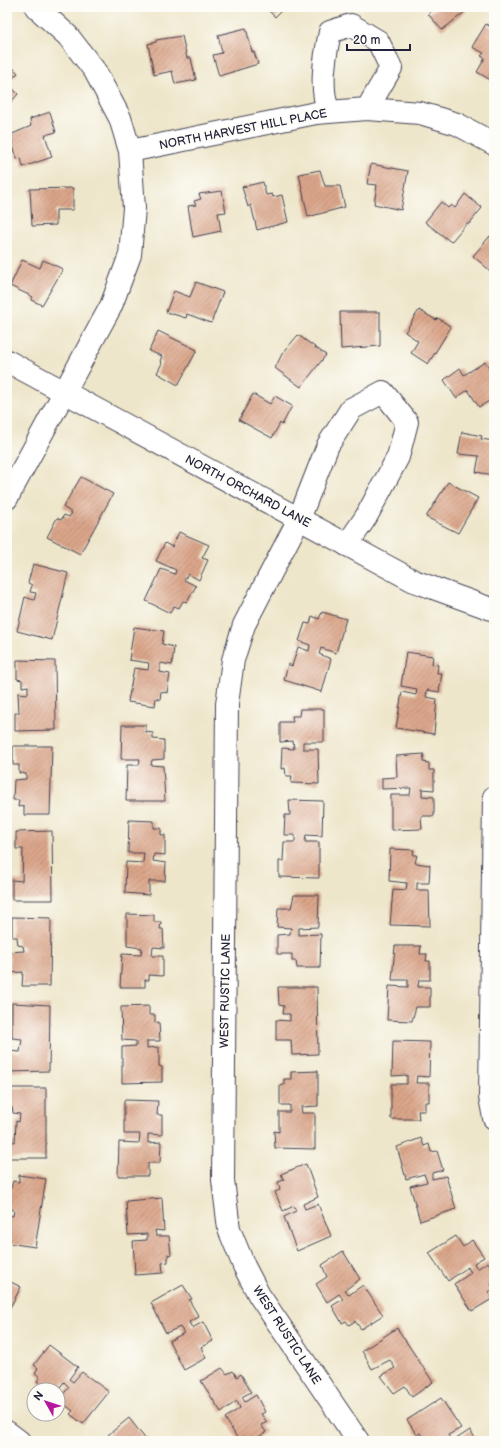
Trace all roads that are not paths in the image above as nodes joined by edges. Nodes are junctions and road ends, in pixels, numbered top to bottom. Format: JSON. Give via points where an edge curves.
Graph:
{"nodes":[{"id":1,"x":36,"y":7,"type":"edge"},
{"id":2,"x":367,"y":109,"type":"junction"},
{"id":3,"x":329,"y":112,"type":"junction"},
{"id":4,"x":494,"y":144,"type":"edge"},
{"id":5,"x":130,"y":151,"type":"junction"},
{"id":6,"x":7,"y":361,"type":"edge"},
{"id":7,"x":64,"y":392,"type":"junction"},
{"id":8,"x":7,"y":498,"type":"edge"},
{"id":9,"x":299,"y":519,"type":"junction"},
{"id":10,"x":347,"y":545,"type":"junction"},
{"id":11,"x":494,"y":610,"type":"edge"},
{"id":12,"x":494,"y":798,"type":"edge"},
{"id":13,"x":494,"y":1118,"type":"edge"},
{"id":14,"x":7,"y":1432,"type":"edge"},
{"id":15,"x":19,"y":1441,"type":"edge"},
{"id":16,"x":358,"y":1441,"type":"edge"}],
"edges":[{"from":1,"to":5,"type":"street","via":[[68,36],[95,71],[120,118]]},
{"from":2,"to":3,"type":"street","name":"NORTH HARVEST HILL PLACE"},
{"from":2,"to":3,"type":"street","via":[[392,68],[378,41],[351,25],[330,32],[324,61]]},
{"from":2,"to":4,"type":"street","name":"NORTH HARVEST HILL PLACE","via":[[420,113],[457,124]]},
{"from":3,"to":5,"type":"street","name":"NORTH HARVEST HILL PLACE"},
{"from":5,"to":7,"type":"street","via":[[134,208],[130,254],[111,306]]},
{"from":6,"to":7,"type":"street","name":"NORTH ORCHARD LANE"},
{"from":7,"to":8,"type":"street"},
{"from":7,"to":9,"type":"street","name":"NORTH ORCHARD LANE"},
{"from":9,"to":10,"type":"street","name":"NORTH ORCHARD LANE"},
{"from":9,"to":10,"type":"street","name":"WEST RUSTIC LANE","via":[[328,445],[351,409],[383,392],[407,422],[398,457],[366,517]]},
{"from":9,"to":16,"type":"street","name":"WEST RUSTIC LANE","via":[[244,625],[233,660],[227,704],[223,1180],[229,1229],[259,1295]]},
{"from":10,"to":11,"type":"street","name":"NORTH ORCHARD LANE","via":[[414,581]]},
{"from":12,"to":13,"type":"street","via":[[490,1097]]},
{"from":14,"to":15,"type":"street"}]}
